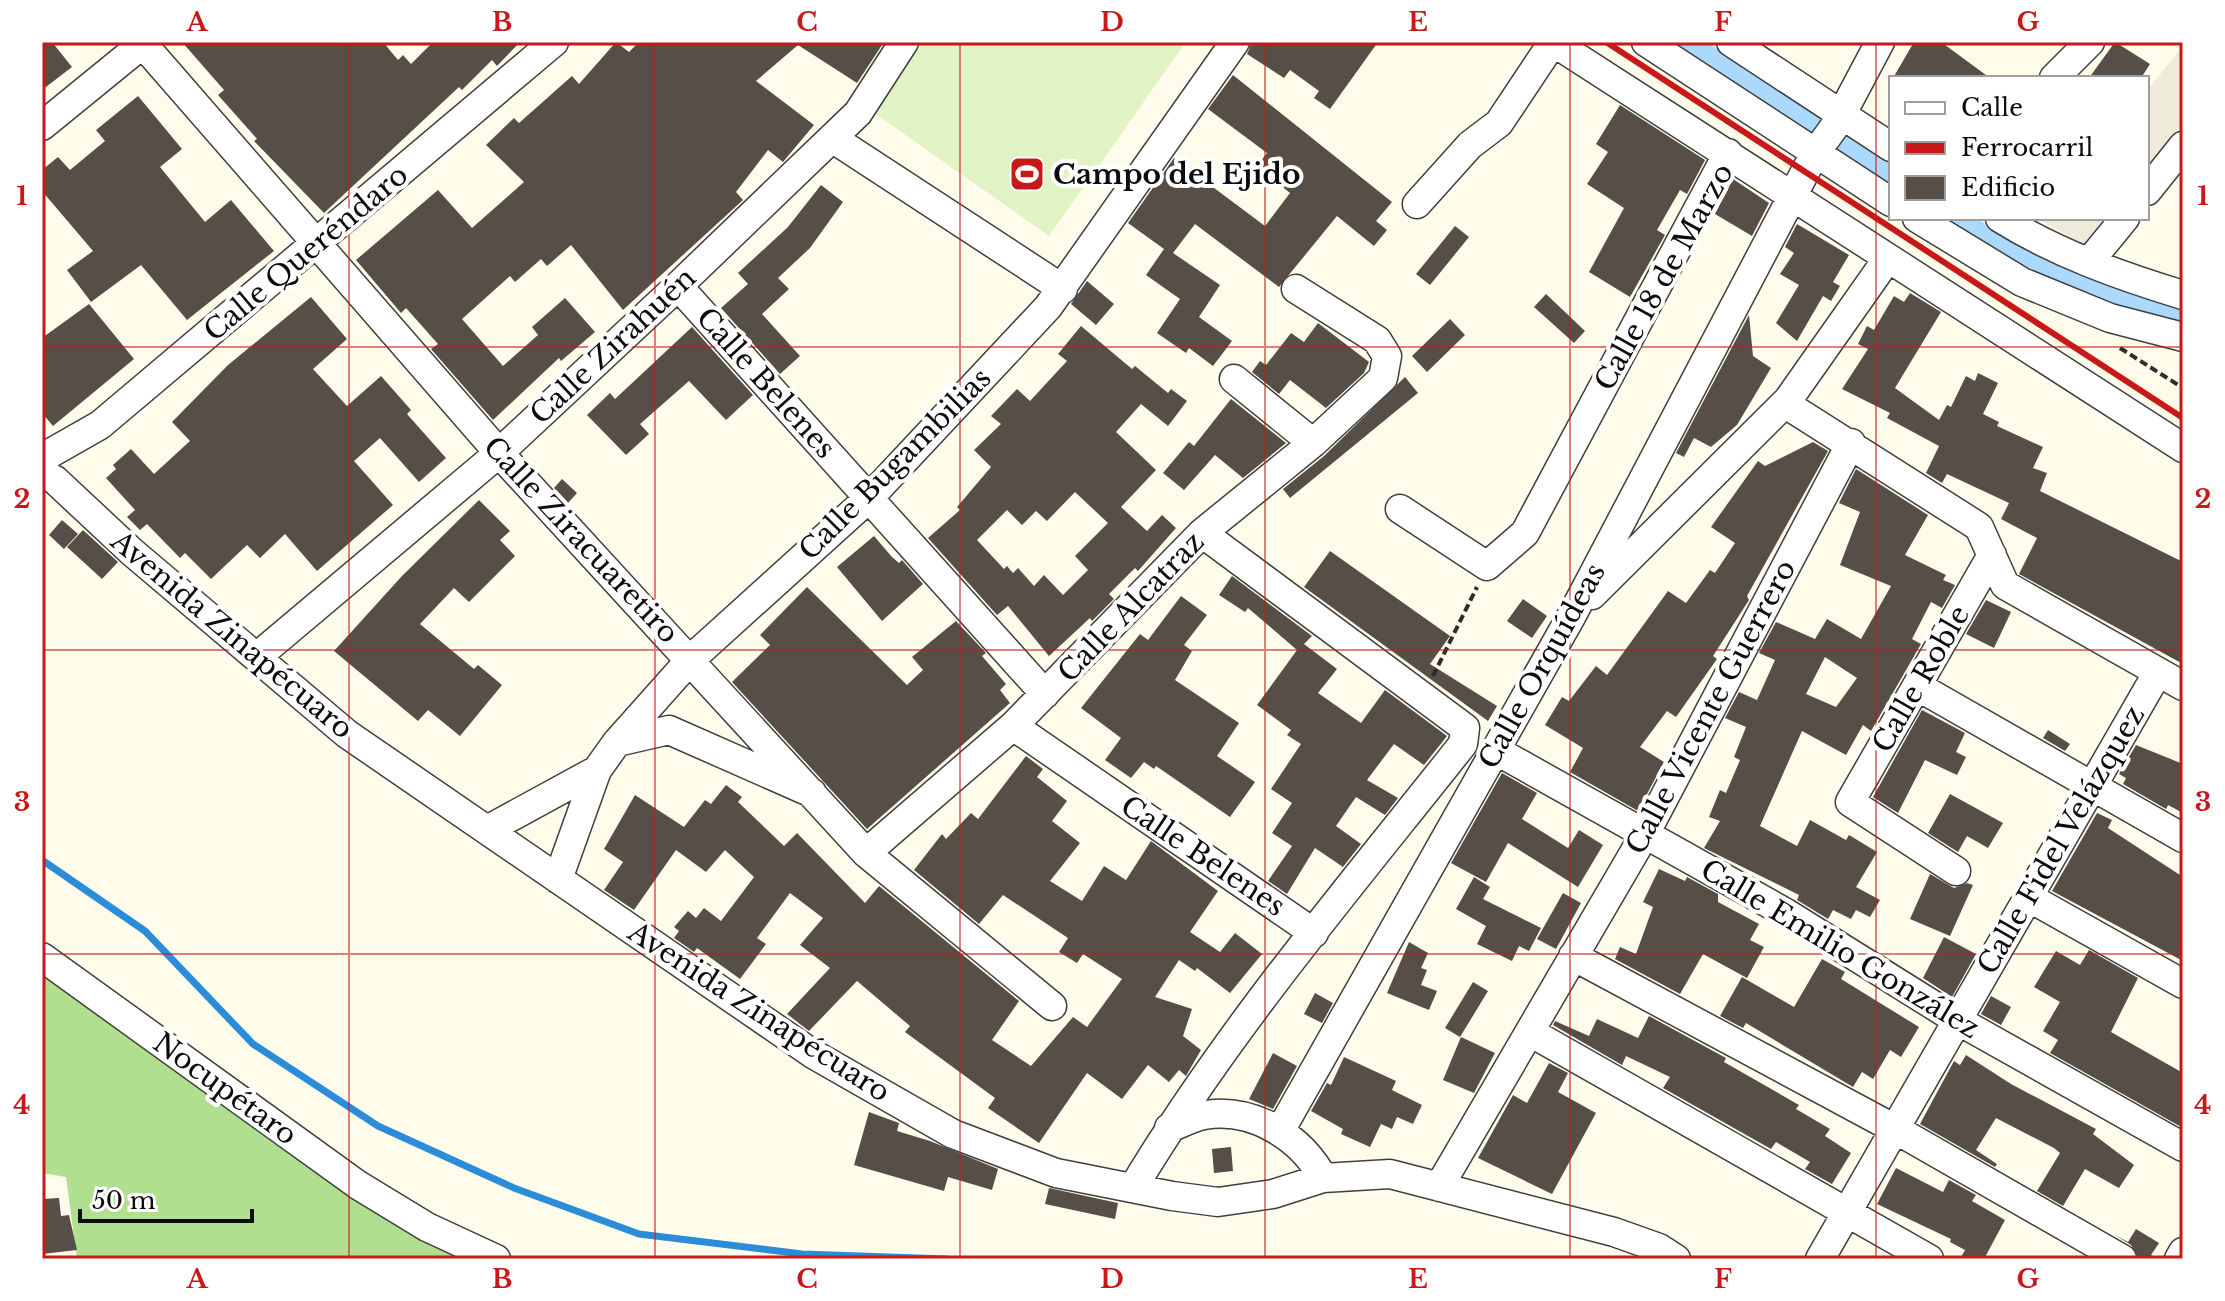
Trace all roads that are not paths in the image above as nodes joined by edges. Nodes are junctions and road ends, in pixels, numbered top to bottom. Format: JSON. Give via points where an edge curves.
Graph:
{"nodes":[{"id":1,"x":554,"y":42,"type":"edge"},
{"id":2,"x":904,"y":42,"type":"edge"},
{"id":3,"x":1235,"y":42,"type":"edge"},
{"id":4,"x":1646,"y":42,"type":"edge"},
{"id":5,"x":1731,"y":42,"type":"edge"},
{"id":6,"x":1880,"y":42,"type":"edge"},
{"id":7,"x":2090,"y":42,"type":"edge"},
{"id":8,"x":143,"y":43,"type":"edge"},
{"id":9,"x":2056,"y":76,"type":"edge"},
{"id":10,"x":1839,"y":118,"type":"junction"},
{"id":11,"x":42,"y":126,"type":"edge"},
{"id":12,"x":832,"y":138,"type":"junction"},
{"id":13,"x":1889,"y":146,"type":"edge"},
{"id":14,"x":2183,"y":146,"type":"edge"},
{"id":15,"x":1816,"y":152,"type":"junction"},
{"id":16,"x":1728,"y":153,"type":"junction"},
{"id":17,"x":2149,"y":188,"type":"edge"},
{"id":18,"x":1794,"y":196,"type":"junction"},
{"id":19,"x":1889,"y":201,"type":"edge"},
{"id":20,"x":1417,"y":204,"type":"dead end"},
{"id":21,"x":1920,"y":220,"type":"edge"},
{"id":22,"x":2003,"y":220,"type":"edge"},
{"id":23,"x":2123,"y":220,"type":"edge"},
{"id":24,"x":315,"y":246,"type":"junction"},
{"id":25,"x":1888,"y":258,"type":"junction"},
{"id":26,"x":2089,"y":262,"type":"junction"},
{"id":27,"x":678,"y":286,"type":"junction"},
{"id":28,"x":1063,"y":289,"type":"junction"},
{"id":29,"x":1296,"y":289,"type":"dead end"},
{"id":30,"x":2183,"y":295,"type":"edge"},
{"id":31,"x":2183,"y":337,"type":"edge"},
{"id":32,"x":1234,"y":379,"type":"dead end"},
{"id":33,"x":1788,"y":400,"type":"junction"},
{"id":34,"x":1313,"y":443,"type":"junction"},
{"id":35,"x":1851,"y":443,"type":"junction"},
{"id":36,"x":2183,"y":448,"type":"edge"},
{"id":37,"x":499,"y":453,"type":"junction"},
{"id":38,"x":46,"y":462,"type":"edge"},
{"id":39,"x":870,"y":497,"type":"junction"},
{"id":40,"x":1400,"y":509,"type":"dead end"},
{"id":41,"x":1202,"y":533,"type":"junction"},
{"id":42,"x":1992,"y":555,"type":"junction"},
{"id":43,"x":1572,"y":615,"type":"junction"},
{"id":44,"x":258,"y":656,"type":"junction"},
{"id":45,"x":691,"y":659,"type":"junction"},
{"id":46,"x":2158,"y":672,"type":"junction"},
{"id":47,"x":1917,"y":686,"type":"junction"},
{"id":48,"x":2183,"y":686,"type":"edge"},
{"id":49,"x":1045,"y":694,"type":"junction"},
{"id":50,"x":1013,"y":726,"type":"junction"},
{"id":51,"x":617,"y":742,"type":"junction"},
{"id":52,"x":1497,"y":751,"type":"junction"},
{"id":53,"x":597,"y":770,"type":"junction"},
{"id":54,"x":2092,"y":786,"type":"junction"},
{"id":55,"x":816,"y":795,"type":"junction"},
{"id":56,"x":487,"y":830,"type":"junction"},
{"id":57,"x":1645,"y":834,"type":"junction"},
{"id":58,"x":2183,"y":838,"type":"edge"},
{"id":59,"x":866,"y":853,"type":"junction"},
{"id":60,"x":1956,"y":871,"type":"dead end"},
{"id":61,"x":558,"y":879,"type":"junction"},
{"id":62,"x":2028,"y":897,"type":"junction"},
{"id":63,"x":1314,"y":933,"type":"junction"},
{"id":64,"x":1573,"y":956,"type":"junction"},
{"id":65,"x":42,"y":957,"type":"edge"},
{"id":66,"x":2183,"y":984,"type":"edge"},
{"id":67,"x":1052,"y":1006,"type":"dead end"},
{"id":68,"x":1957,"y":1020,"type":"junction"},
{"id":69,"x":1530,"y":1032,"type":"junction"},
{"id":70,"x":1169,"y":1128,"type":"junction"},
{"id":71,"x":1895,"y":1129,"type":"junction"},
{"id":72,"x":1280,"y":1131,"type":"junction"},
{"id":73,"x":2183,"y":1147,"type":"edge"},
{"id":74,"x":1323,"y":1178,"type":"junction"},
{"id":75,"x":1439,"y":1187,"type":"junction"},
{"id":76,"x":1133,"y":1188,"type":"junction"},
{"id":77,"x":1847,"y":1213,"type":"junction"},
{"id":78,"x":2183,"y":1252,"type":"edge"},
{"id":79,"x":496,"y":1259,"type":"edge"},
{"id":80,"x":1676,"y":1259,"type":"edge"},
{"id":81,"x":1820,"y":1259,"type":"edge"},
{"id":82,"x":1929,"y":1259,"type":"edge"},
{"id":83,"x":2122,"y":1259,"type":"edge"},
{"id":84,"x":2179,"y":1259,"type":"edge"}],
"edges":[{"from":1,"to":24,"type":"street","name":"Calle Queréndaro"},
{"from":2,"to":12,"type":"street","name":"Calle Zirahuén","via":[[858,113]]},
{"from":3,"to":28,"type":"street","name":"Calle Bugambilias"},
{"from":4,"to":15,"type":"street"},
{"from":5,"to":10,"type":"street"},
{"from":6,"to":10,"type":"street","name":"Calle Orquídeas"},
{"from":7,"to":9,"type":"street"},
{"from":8,"to":11,"type":"street"},
{"from":8,"to":24,"type":"street","name":"Calle Ziracuaretiro"},
{"from":10,"to":13,"type":"street"},
{"from":10,"to":15,"type":"street","name":"Calle Orquídeas"},
{"from":12,"to":27,"type":"street","name":"Calle Zirahuén"},
{"from":12,"to":28,"type":"street"},
{"from":14,"to":17,"type":"street"},
{"from":15,"to":18,"type":"street","name":"Calle Orquídeas"},
{"from":15,"to":19,"type":"street"},
{"from":16,"to":18,"type":"street","name":"Calle 18 de Marzo"},
{"from":16,"to":20,"type":"street","via":[[1553,42],[1499,123],[1470,145]]},
{"from":16,"to":40,"type":"street","name":"Calle 18 de Marzo","via":[[1525,533],[1487,566]]},
{"from":18,"to":25,"type":"street","name":"Calle 18 de Marzo"},
{"from":18,"to":43,"type":"street","name":"Calle Orquídeas"},
{"from":21,"to":31,"type":"street","via":[[2022,282],[2110,318]]},
{"from":22,"to":26,"type":"street"},
{"from":23,"to":26,"type":"street"},
{"from":24,"to":37,"type":"street","name":"Calle Ziracuaretiro"},
{"from":24,"to":38,"type":"street","name":"Calle Queréndaro","via":[[100,425]]},
{"from":25,"to":33,"type":"street"},
{"from":25,"to":36,"type":"street","name":"Calle 18 de Marzo"},
{"from":26,"to":30,"type":"street"},
{"from":27,"to":37,"type":"street","name":"Calle Zirahuén"},
{"from":27,"to":39,"type":"street","name":"Calle Belenes"},
{"from":28,"to":39,"type":"street","name":"Calle Bugambilias"},
{"from":29,"to":34,"type":"street","name":"Calle Alcatraz","via":[[1377,340],[1387,356],[1383,378]]},
{"from":32,"to":34,"type":"street"},
{"from":33,"to":35,"type":"street","via":[[1795,410]]},
{"from":33,"to":43,"type":"street"},
{"from":34,"to":41,"type":"street","name":"Calle Alcatraz"},
{"from":35,"to":42,"type":"street","via":[[1979,527]]},
{"from":35,"to":57,"type":"street","name":"Calle Vicente Guerrero"},
{"from":37,"to":44,"type":"street","name":"Calle Zirahuén"},
{"from":37,"to":45,"type":"street","name":"Calle Ziracuaretiro"},
{"from":38,"to":44,"type":"street","name":"Avenida Zinapécuaro","via":[[132,552]]},
{"from":39,"to":45,"type":"street","name":"Calle Bugambilias"},
{"from":39,"to":49,"type":"street","name":"Calle Belenes"},
{"from":41,"to":49,"type":"street","name":"Calle Alcatraz"},
{"from":41,"to":63,"type":"street","via":[[1465,728],[1463,744]]},
{"from":42,"to":46,"type":"street","via":[[2005,585]]},
{"from":42,"to":47,"type":"street","name":"Calle Roble"},
{"from":43,"to":52,"type":"street","name":"Calle Orquídeas"},
{"from":44,"to":56,"type":"street","name":"Avenida Zinapécuaro","via":[[347,734]]},
{"from":45,"to":51,"type":"street","name":"Calle Bugambilias"},
{"from":45,"to":55,"type":"street","name":"Calle Ziracuaretiro"},
{"from":46,"to":48,"type":"street"},
{"from":46,"to":54,"type":"street","name":"Calle Fidel Velázquez"},
{"from":47,"to":54,"type":"street"},
{"from":47,"to":60,"type":"street","name":"Calle Roble","via":[[1850,802]]},
{"from":49,"to":50,"type":"street","name":"Calle Alcatraz"},
{"from":50,"to":59,"type":"street","name":"Calle Alcatraz"},
{"from":50,"to":63,"type":"street","name":"Calle Belenes"},
{"from":51,"to":53,"type":"street","name":"Calle Bugambilias"},
{"from":51,"to":55,"type":"street","via":[[669,730]]},
{"from":52,"to":57,"type":"street","name":"Calle Emilio González"},
{"from":52,"to":72,"type":"street","name":"Calle Orquídeas"},
{"from":53,"to":56,"type":"street"},
{"from":53,"to":61,"type":"street","name":"Calle Bugambilias"},
{"from":54,"to":58,"type":"street"},
{"from":54,"to":62,"type":"street","name":"Calle Fidel Velázquez"},
{"from":55,"to":59,"type":"street","name":"Calle Ziracuaretiro"},
{"from":56,"to":61,"type":"street","name":"Avenida Zinapécuaro"},
{"from":57,"to":64,"type":"street","name":"Calle Vicente Guerrero"},
{"from":57,"to":68,"type":"street","name":"Calle Emilio González","via":[[1786,913]]},
{"from":59,"to":67,"type":"street","name":"Calle Ziracuaretiro"},
{"from":61,"to":76,"type":"street","name":"Avenida Zinapécuaro","via":[[813,1054],[953,1134],[1056,1173]]},
{"from":62,"to":66,"type":"street"},
{"from":62,"to":68,"type":"street","name":"Calle Fidel Velázquez"},
{"from":63,"to":70,"type":"street"},
{"from":64,"to":69,"type":"street","name":"Calle Vicente Guerrero"},
{"from":64,"to":71,"type":"street"},
{"from":65,"to":79,"type":"street","name":"Nocupétaro","via":[[358,1185],[427,1227]]},
{"from":68,"to":71,"type":"street","name":"Calle Fidel Velázquez"},
{"from":68,"to":73,"type":"street","name":"Calle Emilio González"},
{"from":69,"to":75,"type":"street","name":"Calle Vicente Guerrero"},
{"from":69,"to":77,"type":"street"},
{"from":70,"to":72,"type":"street","via":[[1205,1115],[1247,1117]]},
{"from":70,"to":76,"type":"street"},
{"from":71,"to":77,"type":"street","name":"Calle Fidel Velázquez"},
{"from":71,"to":83,"type":"street"},
{"from":72,"to":74,"type":"street","via":[[1310,1153]]},
{"from":74,"to":75,"type":"street","name":"Avenida Zinapécuaro","via":[[1390,1174]]},
{"from":74,"to":76,"type":"street","name":"Avenida Zinapécuaro","via":[[1273,1194],[1218,1202]]},
{"from":75,"to":80,"type":"street","name":"Avenida Zinapécuaro","via":[[1614,1232]]},
{"from":77,"to":81,"type":"street","name":"Calle Fidel Velázquez"},
{"from":77,"to":82,"type":"street"},
{"from":78,"to":84,"type":"street"}]}
